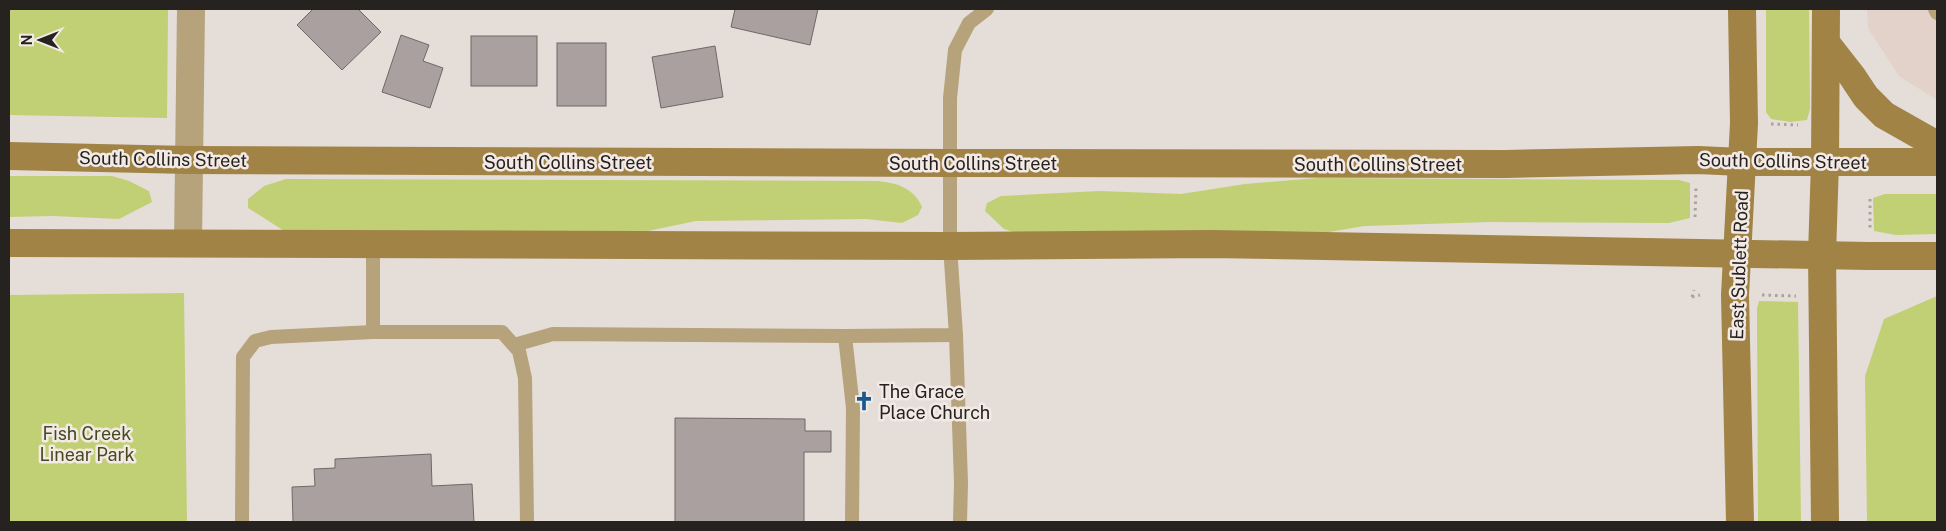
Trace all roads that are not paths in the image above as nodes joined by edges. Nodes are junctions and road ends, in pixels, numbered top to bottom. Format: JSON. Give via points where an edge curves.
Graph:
{"nodes":[{"id":1,"x":191,"y":9,"type":"edge"},
{"id":2,"x":987,"y":9,"type":"edge"},
{"id":3,"x":1742,"y":9,"type":"edge"},
{"id":4,"x":1826,"y":9,"type":"edge"},
{"id":5,"x":1935,"y":9,"type":"edge"},
{"id":6,"x":1937,"y":13,"type":"edge"},
{"id":7,"x":1827,"y":44,"type":"junction"},
{"id":8,"x":1937,"y":145,"type":"edge"},
{"id":9,"x":9,"y":156,"type":"edge"},
{"id":10,"x":189,"y":160,"type":"junction"},
{"id":11,"x":1742,"y":162,"type":"junction"},
{"id":12,"x":1825,"y":162,"type":"junction"},
{"id":13,"x":1937,"y":162,"type":"edge"},
{"id":14,"x":950,"y":163,"type":"junction"},
{"id":15,"x":188,"y":242,"type":"junction"},
{"id":16,"x":9,"y":243,"type":"edge"},
{"id":17,"x":373,"y":243,"type":"junction"},
{"id":18,"x":950,"y":246,"type":"junction"},
{"id":19,"x":1738,"y":253,"type":"junction"},
{"id":20,"x":1822,"y":255,"type":"junction"},
{"id":21,"x":1937,"y":256,"type":"edge"},
{"id":22,"x":373,"y":332,"type":"junction"},
{"id":23,"x":956,"y":335,"type":"junction"},
{"id":24,"x":845,"y":336,"type":"junction"},
{"id":25,"x":514,"y":345,"type":"junction"},
{"id":26,"x":242,"y":522,"type":"edge"},
{"id":27,"x":527,"y":522,"type":"edge"},
{"id":28,"x":852,"y":522,"type":"edge"},
{"id":29,"x":960,"y":522,"type":"edge"},
{"id":30,"x":1740,"y":522,"type":"edge"},
{"id":31,"x":1825,"y":522,"type":"edge"}],
"edges":[{"from":1,"to":10,"type":"street"},
{"from":2,"to":14,"type":"lane","via":[[969,23],[955,50],[950,98]]},
{"from":3,"to":11,"type":"main road","name":"East Sublett Road"},
{"from":4,"to":7,"type":"main road"},
{"from":5,"to":6,"type":"lane"},
{"from":7,"to":8,"type":"main road","via":[[1866,97],[1884,115]]},
{"from":7,"to":12,"type":"main road"},
{"from":9,"to":10,"type":"main road","name":"South Collins Street"},
{"from":10,"to":14,"type":"main road","name":"South Collins Street"},
{"from":10,"to":15,"type":"street"},
{"from":11,"to":12,"type":"main road","name":"South Collins Street"},
{"from":11,"to":14,"type":"main road","name":"South Collins Street"},
{"from":11,"to":19,"type":"main road","name":"East Sublett Road"},
{"from":12,"to":13,"type":"main road","name":"South Collins Street"},
{"from":12,"to":20,"type":"main road"},
{"from":14,"to":18,"type":"lane"},
{"from":15,"to":16,"type":"main road"},
{"from":15,"to":17,"type":"main road"},
{"from":17,"to":18,"type":"main road"},
{"from":17,"to":22,"type":"lane"},
{"from":18,"to":19,"type":"main road","via":[[1211,244]]},
{"from":18,"to":23,"type":"lane"},
{"from":19,"to":20,"type":"main road"},
{"from":19,"to":30,"type":"main road","name":"East Sublett Road","via":[[1735,295]]},
{"from":20,"to":21,"type":"main road"},
{"from":20,"to":31,"type":"main road"},
{"from":22,"to":25,"type":"lane","via":[[502,332]]},
{"from":22,"to":26,"type":"lane","via":[[271,337],[255,341],[243,357]]},
{"from":23,"to":24,"type":"lane"},
{"from":23,"to":29,"type":"lane"},
{"from":24,"to":25,"type":"lane","via":[[553,334]]},
{"from":24,"to":28,"type":"lane","via":[[853,408]]},
{"from":25,"to":27,"type":"lane","via":[[519,351],[525,378]]}]}
